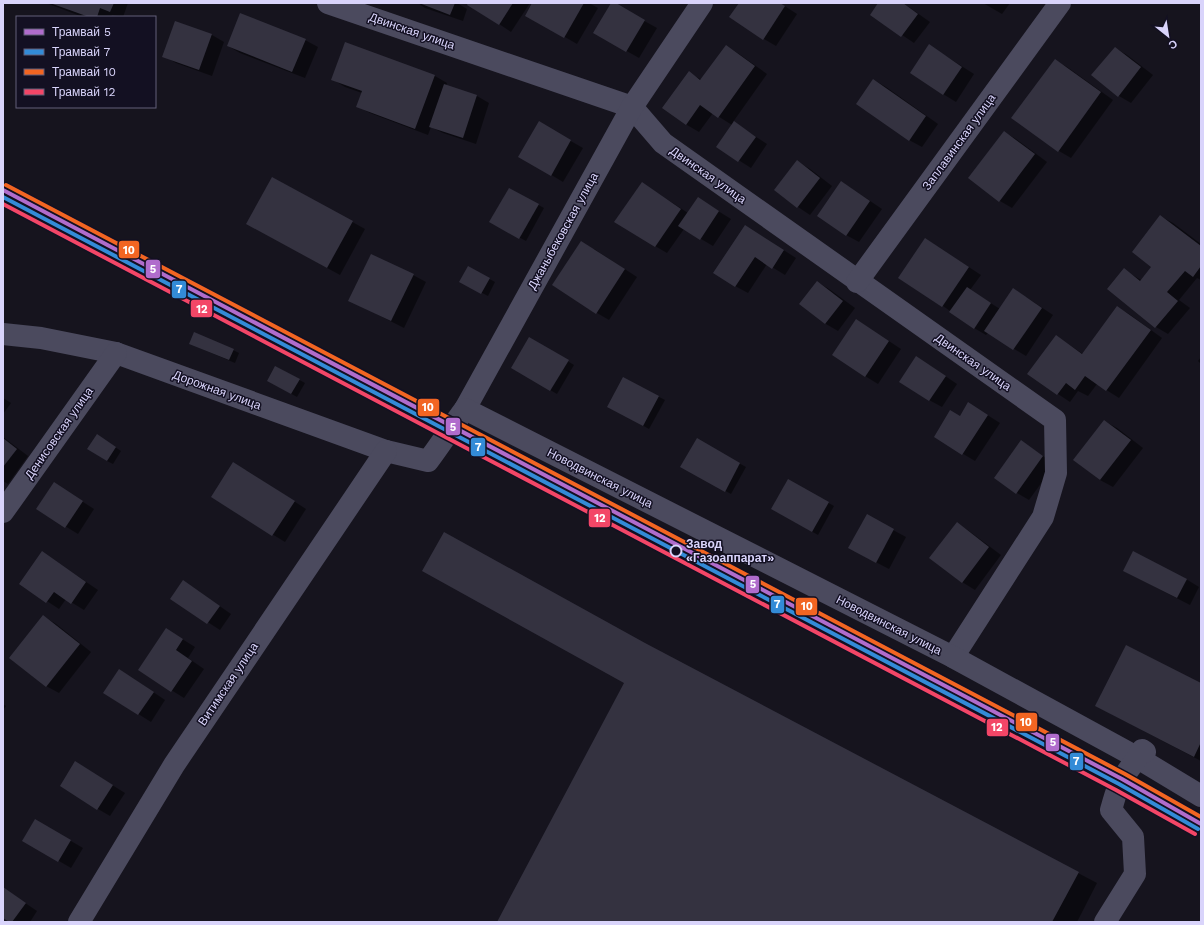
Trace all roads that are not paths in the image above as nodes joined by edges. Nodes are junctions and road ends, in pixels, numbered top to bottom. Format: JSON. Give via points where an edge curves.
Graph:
{"nodes":[{"id":1,"x":702,"y":3,"type":"edge"},
{"id":2,"x":1060,"y":3,"type":"edge"},
{"id":3,"x":337,"y":4,"type":"edge"},
{"id":4,"x":632,"y":107,"type":"junction"},
{"id":5,"x":857,"y":282,"type":"junction"},
{"id":6,"x":3,"y":334,"type":"edge"},
{"id":7,"x":116,"y":353,"type":"junction"},
{"id":8,"x":465,"y":409,"type":"junction"},
{"id":9,"x":386,"y":451,"type":"junction"},
{"id":10,"x":428,"y":461,"type":"joint"},
{"id":11,"x":3,"y":512,"type":"edge"},
{"id":12,"x":953,"y":657,"type":"junction"},
{"id":13,"x":1138,"y":758,"type":"junction"},
{"id":14,"x":1201,"y":784,"type":"edge"},
{"id":15,"x":1201,"y":796,"type":"edge"},
{"id":16,"x":79,"y":922,"type":"edge"},
{"id":17,"x":1105,"y":922,"type":"edge"}],
"edges":[{"from":1,"to":4,"type":"street","name":"Джаныбековская улица"},
{"from":2,"to":5,"type":"street","name":"Заплавинская улица"},
{"from":3,"to":4,"type":"street","name":"Двинская улица"},
{"from":4,"to":5,"type":"street","name":"Двинская улица","via":[[663,143]]},
{"from":4,"to":8,"type":"street","name":"Джаныбековская улица"},
{"from":5,"to":12,"type":"street","name":"Двинская улица","via":[[1054,420],[1056,473],[1043,517]]},
{"from":6,"to":7,"type":"street","name":"Дорожная улица","via":[[41,338]]},
{"from":7,"to":9,"type":"street","name":"Дорожная улица"},
{"from":7,"to":11,"type":"street","name":"Денисовская улица"},
{"from":8,"to":10,"type":"street","name":"Джаныбековская улица"},
{"from":8,"to":12,"type":"street","name":"Новодвинская улица"},
{"from":9,"to":10,"type":"street","name":"Дорожная улица"},
{"from":9,"to":16,"type":"street","name":"Витимская улица","via":[[174,765]]},
{"from":12,"to":13,"type":"street","name":"Новодвинская улица"},
{"from":13,"to":14,"type":"street","via":[[1142,750]]},
{"from":13,"to":15,"type":"street","name":"Новодвинская улица"},
{"from":13,"to":17,"type":"street","via":[[1116,790],[1111,810],[1132,837],[1135,874]]}]}
